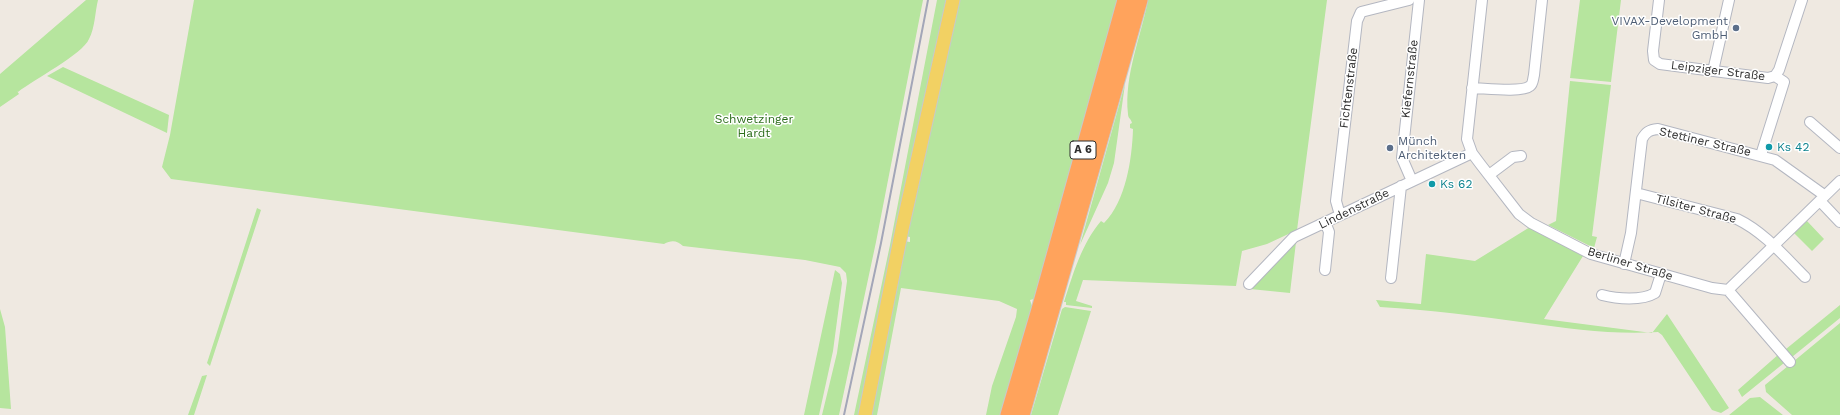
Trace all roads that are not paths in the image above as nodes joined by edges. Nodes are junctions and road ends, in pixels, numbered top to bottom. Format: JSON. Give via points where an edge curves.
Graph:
{"nodes":[{"id":1,"x":954,"y":0,"type":"edge"},
{"id":2,"x":1125,"y":0,"type":"edge"},
{"id":3,"x":1140,"y":0,"type":"edge"},
{"id":4,"x":1409,"y":0,"type":"edge"},
{"id":5,"x":1419,"y":0,"type":"edge"},
{"id":6,"x":1482,"y":0,"type":"edge"},
{"id":7,"x":1542,"y":0,"type":"edge"},
{"id":8,"x":1659,"y":0,"type":"edge"},
{"id":9,"x":1729,"y":0,"type":"edge"},
{"id":10,"x":1802,"y":0,"type":"edge"},
{"id":11,"x":1713,"y":71,"type":"junction"},
{"id":12,"x":1775,"y":76,"type":"junction"},
{"id":13,"x":1472,"y":88,"type":"junction"},
{"id":14,"x":1810,"y":122,"type":"dead end"},
{"id":15,"x":1840,"y":148,"type":"edge"},
{"id":16,"x":1472,"y":153,"type":"junction"},
{"id":17,"x":1761,"y":155,"type":"junction"},
{"id":18,"x":1522,"y":156,"type":"dead end"},
{"id":19,"x":1489,"y":175,"type":"junction"},
{"id":20,"x":1412,"y":181,"type":"junction"},
{"id":21,"x":1840,"y":181,"type":"edge"},
{"id":22,"x":1402,"y":186,"type":"junction"},
{"id":23,"x":1636,"y":193,"type":"junction"},
{"id":24,"x":1822,"y":198,"type":"junction"},
{"id":25,"x":1340,"y":215,"type":"junction"},
{"id":26,"x":1326,"y":222,"type":"junction"},
{"id":27,"x":1840,"y":222,"type":"edge"},
{"id":28,"x":1774,"y":244,"type":"junction"},
{"id":29,"x":1624,"y":264,"type":"junction"},
{"id":30,"x":1325,"y":270,"type":"dead end"},
{"id":31,"x":1661,"y":274,"type":"junction"},
{"id":32,"x":1805,"y":277,"type":"dead end"},
{"id":33,"x":1391,"y":278,"type":"dead end"},
{"id":34,"x":1249,"y":284,"type":"dead end"},
{"id":35,"x":1728,"y":290,"type":"junction"},
{"id":36,"x":1602,"y":295,"type":"dead end"},
{"id":37,"x":1048,"y":304,"type":"junction"},
{"id":38,"x":1790,"y":362,"type":"dead end"},
{"id":39,"x":865,"y":415,"type":"edge"},
{"id":40,"x":1008,"y":415,"type":"edge"},
{"id":41,"x":1022,"y":415,"type":"edge"}],
"edges":[{"from":1,"to":39,"type":"main road","via":[[902,229]]},
{"from":2,"to":37,"type":"highway","number":"A 6"},
{"from":3,"to":37,"type":"highway","number":"A 6"},
{"from":4,"to":25,"type":"street","name":"Fichtenstraße","via":[[1360,12],[1357,21],[1336,201]]},
{"from":5,"to":20,"type":"street","name":"Kiefernstraße","via":[[1402,158]]},
{"from":6,"to":13,"type":"street","name":"Berliner Straße"},
{"from":7,"to":13,"type":"street","via":[[1533,82],[1529,87],[1521,89]]},
{"from":8,"to":11,"type":"street","name":"Leipziger Straße","via":[[1654,60],[1660,64]]},
{"from":9,"to":11,"type":"street"},
{"from":10,"to":12,"type":"street","name":"Leipziger Straße"},
{"from":11,"to":12,"type":"street","name":"Leipziger Straße","via":[[1768,78]]},
{"from":12,"to":17,"type":"street","via":[[1784,82]]},
{"from":13,"to":16,"type":"street","name":"Berliner Straße","via":[[1467,139]]},
{"from":14,"to":15,"type":"street"},
{"from":16,"to":19,"type":"street","name":"Berliner Straße"},
{"from":16,"to":20,"type":"street","name":"Lindenstraße"},
{"from":17,"to":23,"type":"street","name":"Stettiner Straße","via":[[1658,129],[1651,130],[1642,139]]},
{"from":17,"to":24,"type":"street","name":"Stettiner Straße","via":[[1775,160]]},
{"from":18,"to":19,"type":"street","via":[[1513,157]]},
{"from":19,"to":29,"type":"street","name":"Berliner Straße","via":[[1519,214],[1531,223],[1591,254]]},
{"from":20,"to":22,"type":"street","name":"Lindenstraße"},
{"from":21,"to":24,"type":"street"},
{"from":22,"to":25,"type":"street","name":"Lindenstraße"},
{"from":22,"to":33,"type":"street"},
{"from":23,"to":28,"type":"street","name":"Tilsiter Straße","via":[[1737,219],[1748,224]]},
{"from":23,"to":29,"type":"street"},
{"from":24,"to":27,"type":"street","name":"Stettiner Straße"},
{"from":24,"to":28,"type":"street"},
{"from":25,"to":26,"type":"street","name":"Lindenstraße"},
{"from":26,"to":30,"type":"street","via":[[1329,232]]},
{"from":26,"to":34,"type":"street","name":"Lindenstraße","via":[[1294,237]]},
{"from":28,"to":32,"type":"street","name":"Tilsiter Straße"},
{"from":28,"to":35,"type":"street"},
{"from":29,"to":31,"type":"street","name":"Berliner Straße"},
{"from":31,"to":35,"type":"street","name":"Berliner Straße"},
{"from":31,"to":36,"type":"street","via":[[1655,293],[1648,297]]},
{"from":35,"to":38,"type":"street"},
{"from":37,"to":40,"type":"highway","number":"A 6"},
{"from":37,"to":41,"type":"highway","number":"A 6"}]}
